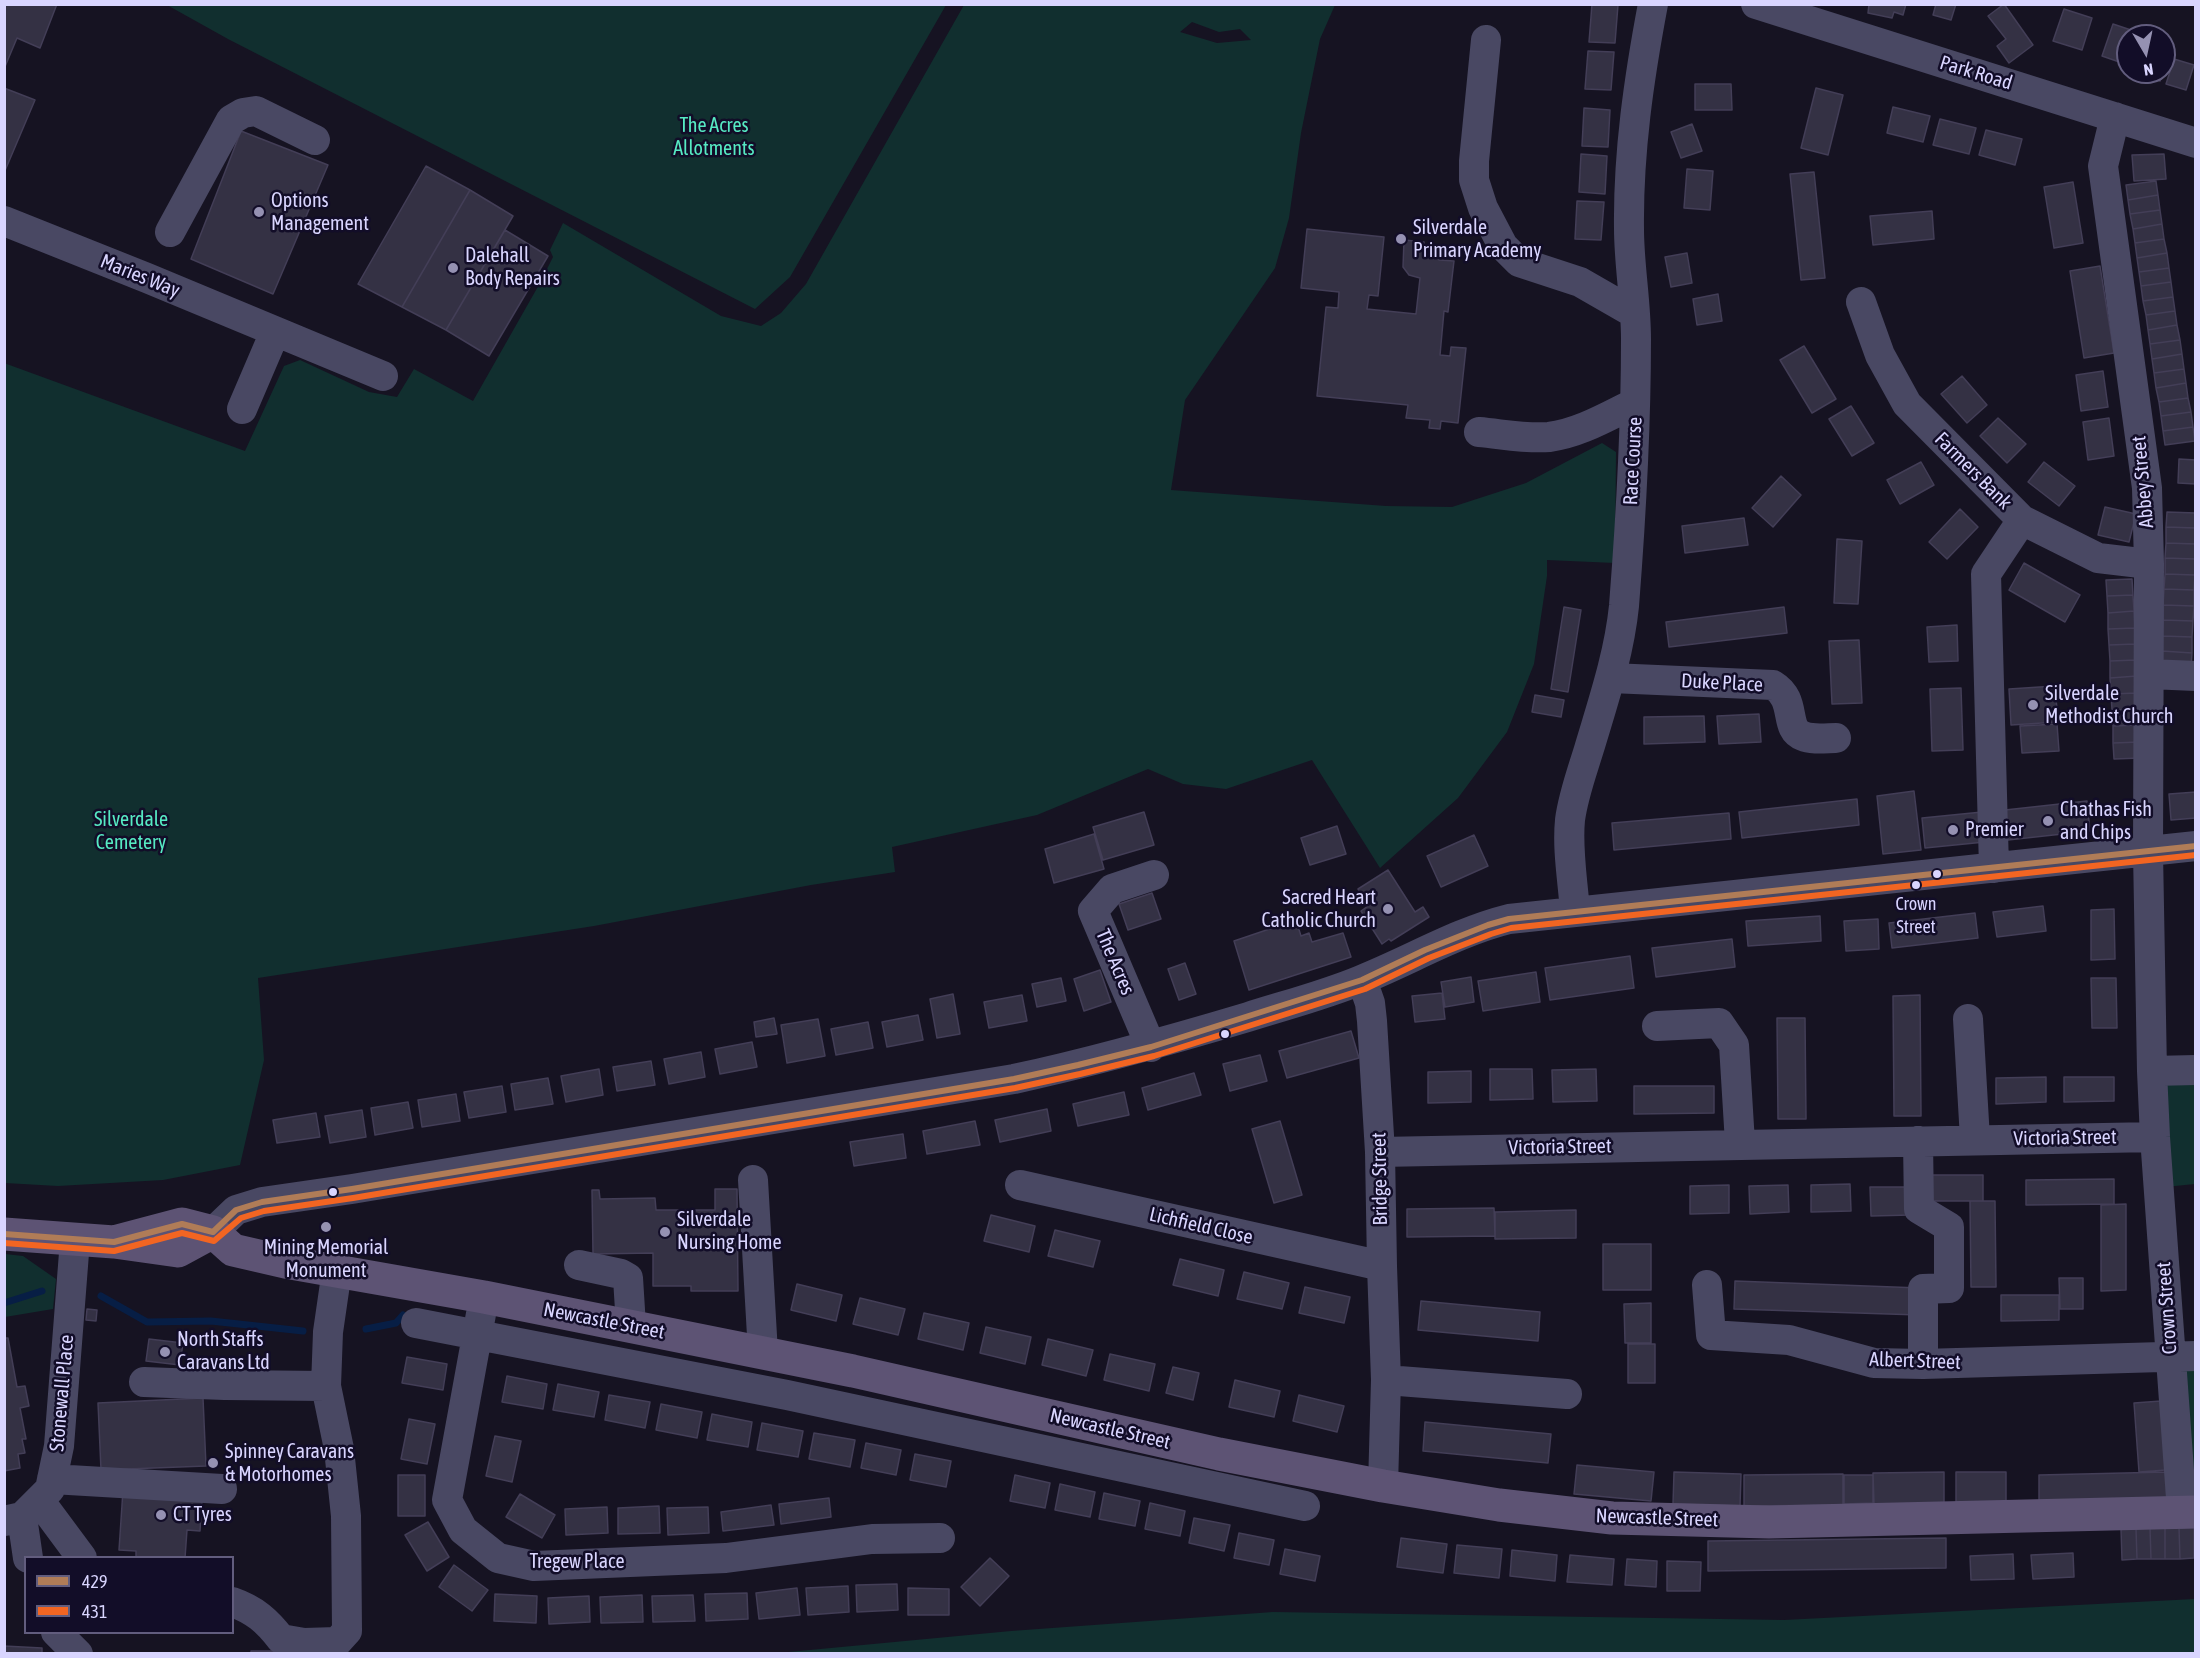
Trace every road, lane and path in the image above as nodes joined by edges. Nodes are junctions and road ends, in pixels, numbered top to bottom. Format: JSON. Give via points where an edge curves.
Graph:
{"nodes":[{"id":1,"x":1653,"y":4,"type":"edge"},
{"id":2,"x":1755,"y":4,"type":"edge"},
{"id":3,"x":1486,"y":40,"type":"dead end"},
{"id":4,"x":2115,"y":117,"type":"junction"},
{"id":5,"x":315,"y":140,"type":"dead end"},
{"id":6,"x":2196,"y":143,"type":"edge"},
{"id":7,"x":4,"y":221,"type":"edge"},
{"id":8,"x":170,"y":232,"type":"dead end"},
{"id":9,"x":1861,"y":302,"type":"dead end"},
{"id":10,"x":1634,"y":314,"type":"junction"},
{"id":11,"x":275,"y":332,"type":"junction"},
{"id":12,"x":383,"y":376,"type":"dead end"},
{"id":13,"x":1635,"y":403,"type":"junction"},
{"id":14,"x":242,"y":409,"type":"dead end"},
{"id":15,"x":1479,"y":432,"type":"dead end"},
{"id":16,"x":2022,"y":520,"type":"junction"},
{"id":17,"x":2149,"y":564,"type":"junction"},
{"id":18,"x":2149,"y":674,"type":"junction"},
{"id":19,"x":2196,"y":676,"type":"edge"},
{"id":20,"x":1611,"y":678,"type":"junction"},
{"id":21,"x":1836,"y":738,"type":"dead end"},
{"id":22,"x":2196,"y":846,"type":"edge"},
{"id":23,"x":2148,"y":852,"type":"junction"},
{"id":24,"x":1994,"y":868,"type":"junction"},
{"id":25,"x":1154,"y":875,"type":"dead end"},
{"id":26,"x":1575,"y":912,"type":"junction"},
{"id":27,"x":1362,"y":980,"type":"junction"},
{"id":28,"x":1968,"y":1019,"type":"dead end"},
{"id":29,"x":1658,"y":1026,"type":"dead end"},
{"id":30,"x":1151,"y":1047,"type":"junction"},
{"id":31,"x":2196,"y":1070,"type":"edge"},
{"id":32,"x":2152,"y":1071,"type":"junction"},
{"id":33,"x":2155,"y":1137,"type":"junction"},
{"id":34,"x":1975,"y":1139,"type":"junction"},
{"id":35,"x":1918,"y":1141,"type":"junction"},
{"id":36,"x":1740,"y":1143,"type":"junction"},
{"id":37,"x":1380,"y":1152,"type":"junction"},
{"id":38,"x":753,"y":1180,"type":"dead end"},
{"id":39,"x":1020,"y":1185,"type":"dead end"},
{"id":40,"x":213,"y":1232,"type":"junction"},
{"id":41,"x":4,"y":1234,"type":"edge"},
{"id":42,"x":75,"y":1240,"type":"junction"},
{"id":43,"x":579,"y":1264,"type":"dead end"},
{"id":44,"x":1382,"y":1266,"type":"junction"},
{"id":45,"x":337,"y":1270,"type":"junction"},
{"id":46,"x":1707,"y":1285,"type":"dead end"},
{"id":47,"x":484,"y":1297,"type":"junction"},
{"id":48,"x":416,"y":1323,"type":"dead end"},
{"id":49,"x":631,"y":1326,"type":"junction"},
{"id":50,"x":477,"y":1334,"type":"junction"},
{"id":51,"x":763,"y":1353,"type":"junction"},
{"id":52,"x":2183,"y":1356,"type":"edge"},
{"id":53,"x":1923,"y":1364,"type":"junction"},
{"id":54,"x":1386,"y":1380,"type":"junction"},
{"id":55,"x":144,"y":1382,"type":"dead end"},
{"id":56,"x":326,"y":1386,"type":"junction"},
{"id":57,"x":1567,"y":1394,"type":"dead end"},
{"id":58,"x":1001,"y":1405,"type":"junction"},
{"id":59,"x":993,"y":1438,"type":"junction"},
{"id":60,"x":1220,"y":1454,"type":"junction"},
{"id":61,"x":1209,"y":1484,"type":"junction"},
{"id":62,"x":1383,"y":1486,"type":"junction"},
{"id":63,"x":222,"y":1489,"type":"dead end"},
{"id":64,"x":29,"y":1504,"type":"edge"},
{"id":65,"x":1305,"y":1506,"type":"dead end"},
{"id":66,"x":2188,"y":1512,"type":"edge"},
{"id":67,"x":940,"y":1538,"type":"dead end"},
{"id":68,"x":28,"y":1556,"type":"edge"},
{"id":69,"x":81,"y":1556,"type":"edge"},
{"id":70,"x":234,"y":1603,"type":"edge"},
{"id":71,"x":58,"y":1634,"type":"edge"},
{"id":72,"x":78,"y":1653,"type":"edge"}],
"edges":[{"from":1,"to":10,"type":"street","name":"Race Course","via":[[1632,144],[1629,229]]},
{"from":2,"to":4,"type":"street","name":"Park Road"},
{"from":3,"to":10,"type":"street","via":[[1474,180],[1483,208],[1503,246],[1519,262],[1580,282]]},
{"from":4,"to":6,"type":"street","name":"Park Road"},
{"from":4,"to":17,"type":"street","name":"Abbey Street","via":[[2103,166],[2147,488]]},
{"from":5,"to":8,"type":"street","via":[[256,111],[231,120]]},
{"from":7,"to":11,"type":"street","name":"Maries Way"},
{"from":9,"to":16,"type":"street","name":"Farmers Bank","via":[[1880,355],[1906,404]]},
{"from":10,"to":13,"type":"street","name":"Race Course"},
{"from":11,"to":12,"type":"street","name":"Maries Way"},
{"from":11,"to":14,"type":"street"},
{"from":13,"to":15,"type":"street","via":[[1589,425],[1548,437]]},
{"from":13,"to":20,"type":"street","name":"Race Course","via":[[1624,607]]},
{"from":16,"to":17,"type":"street","name":"Farmers Bank","via":[[2098,558]]},
{"from":16,"to":24,"type":"street","via":[[1986,574]]},
{"from":17,"to":18,"type":"street","name":"Abbey Street"},
{"from":18,"to":19,"type":"street"},
{"from":18,"to":23,"type":"street","name":"Abbey Street"},
{"from":20,"to":21,"type":"street","name":"Duke Place","via":[[1773,685],[1787,700],[1795,731],[1803,736]]},
{"from":20,"to":26,"type":"street","name":"Race Course","via":[[1570,821]]},
{"from":22,"to":23,"type":"street"},
{"from":23,"to":24,"type":"street"},
{"from":23,"to":32,"type":"street","name":"Crown Street"},
{"from":24,"to":26,"type":"street"},
{"from":25,"to":30,"type":"street","name":"The Acres","via":[[1112,889],[1093,911]]},
{"from":26,"to":27,"type":"street","via":[[1488,925]]},
{"from":27,"to":30,"type":"street"},
{"from":27,"to":37,"type":"street","name":"Bridge Street","via":[[1372,1021]]},
{"from":28,"to":34,"type":"street"},
{"from":29,"to":36,"type":"street","via":[[1719,1023],[1724,1030],[1734,1045]]},
{"from":30,"to":40,"type":"street","via":[[1014,1079],[262,1202],[236,1210]]},
{"from":31,"to":32,"type":"street"},
{"from":32,"to":33,"type":"street","name":"Crown Street"},
{"from":33,"to":34,"type":"street","name":"Victoria Street"},
{"from":33,"to":52,"type":"street","name":"Crown Street"},
{"from":34,"to":35,"type":"street","name":"Victoria Street"},
{"from":35,"to":36,"type":"street","name":"Victoria Street"},
{"from":35,"to":53,"type":"street","via":[[1919,1209],[1949,1227],[1949,1288],[1923,1289]]},
{"from":36,"to":37,"type":"street","name":"Victoria Street"},
{"from":37,"to":44,"type":"street","name":"Bridge Street"},
{"from":38,"to":51,"type":"street"},
{"from":39,"to":44,"type":"street","name":"Lichfield Close"},
{"from":40,"to":42,"type":"main road","via":[[182,1224],[114,1242]]},
{"from":40,"to":45,"type":"main road","name":"Newcastle Street","via":[[233,1250]]},
{"from":41,"to":42,"type":"main road"},
{"from":42,"to":64,"type":"street","name":"Stonewall Place","via":[[58,1446]]},
{"from":43,"to":49,"type":"street","via":[[628,1278]]},
{"from":44,"to":54,"type":"street","name":"Bridge Street"},
{"from":45,"to":47,"type":"main road","name":"Newcastle Street"},
{"from":45,"to":56,"type":"street","via":[[328,1332]]},
{"from":46,"to":53,"type":"street","name":"Albert Street","via":[[1711,1335],[1789,1340],[1874,1363]]},
{"from":47,"to":49,"type":"main road","name":"Newcastle Street"},
{"from":47,"to":50,"type":"street","name":"Tregew Place"},
{"from":48,"to":50,"type":"street","name":"Newcastle Street"},
{"from":49,"to":51,"type":"main road","name":"Newcastle Street"},
{"from":50,"to":59,"type":"street","name":"Newcastle Street"},
{"from":50,"to":67,"type":"street","name":"Tregew Place","via":[[447,1500],[463,1530],[498,1558],[534,1566],[714,1558],[872,1539]]},
{"from":51,"to":58,"type":"main road","name":"Newcastle Street"},
{"from":52,"to":53,"type":"street","name":"Albert Street"},
{"from":52,"to":66,"type":"street","name":"Crown Street"},
{"from":54,"to":57,"type":"street"},
{"from":54,"to":62,"type":"street","name":"Bridge Street"},
{"from":55,"to":56,"type":"street"},
{"from":56,"to":70,"type":"street","via":[[339,1449],[346,1516],[347,1631],[337,1642],[281,1640],[267,1620]]},
{"from":58,"to":59,"type":"street"},
{"from":58,"to":60,"type":"main road","name":"Newcastle Street"},
{"from":59,"to":61,"type":"street","name":"Newcastle Street"},
{"from":60,"to":61,"type":"street"},
{"from":60,"to":62,"type":"main road","name":"Newcastle Street"},
{"from":61,"to":65,"type":"street","name":"Newcastle Street"},
{"from":62,"to":66,"type":"main road","name":"Newcastle Street","via":[[1612,1518],[1769,1522]]},
{"from":63,"to":64,"type":"street"},
{"from":64,"to":68,"type":"street","name":"Stonewall Place"},
{"from":64,"to":69,"type":"street"},
{"from":71,"to":72,"type":"street"}]}
